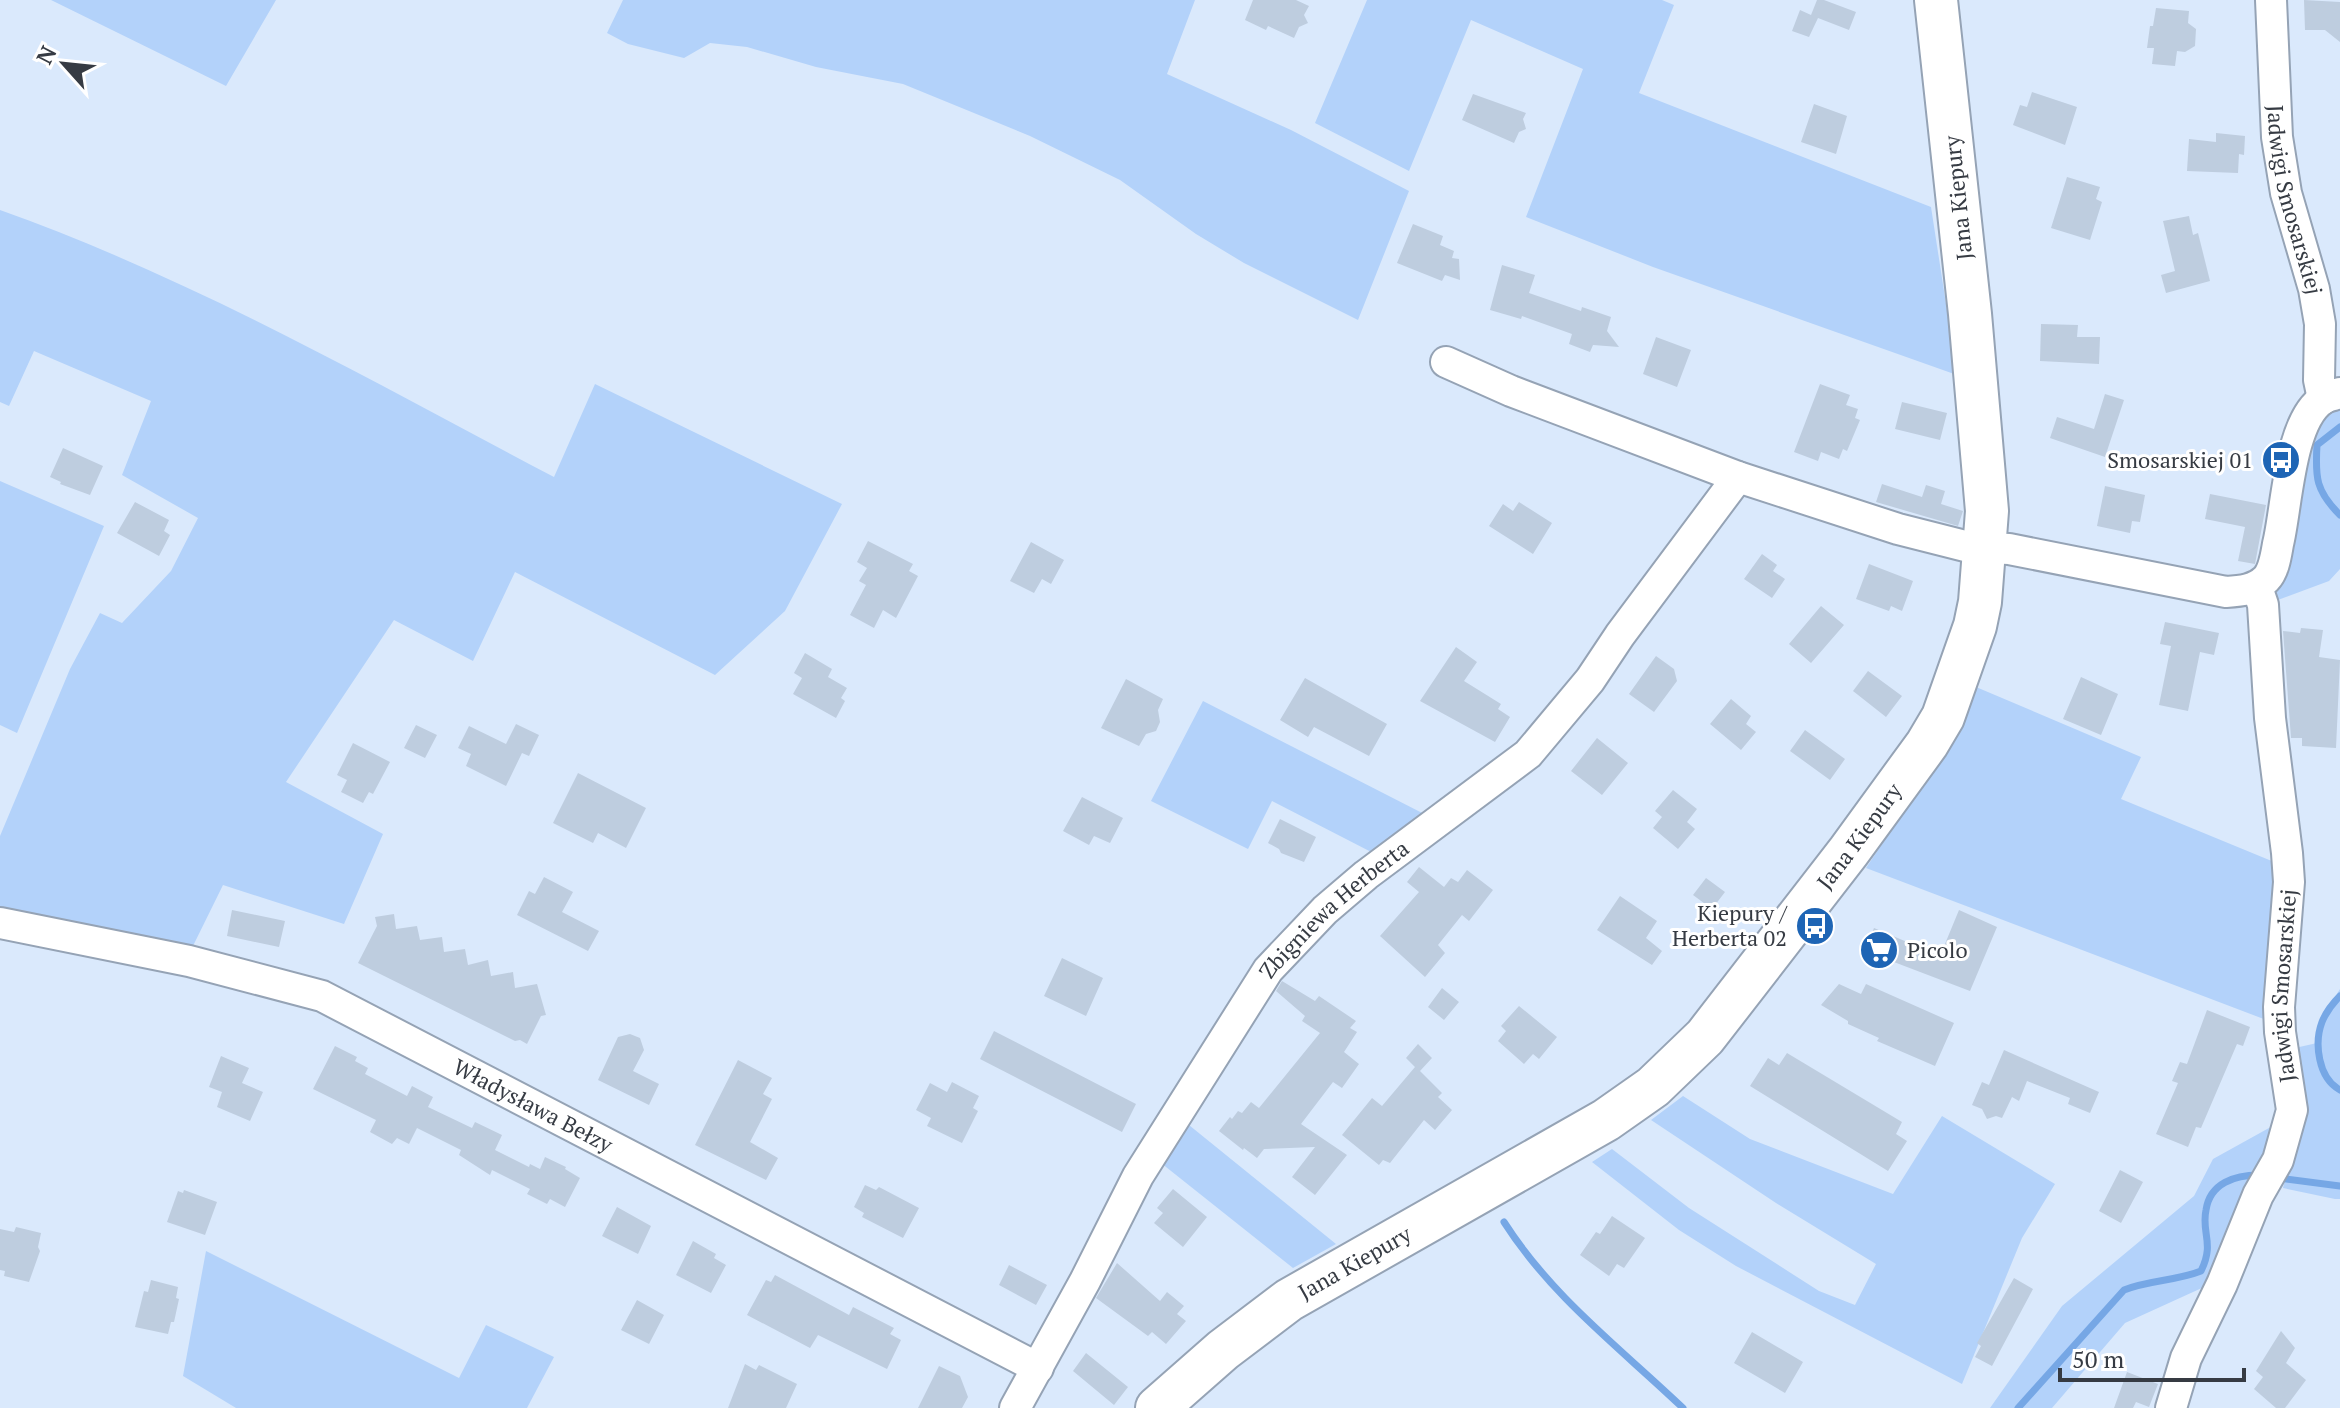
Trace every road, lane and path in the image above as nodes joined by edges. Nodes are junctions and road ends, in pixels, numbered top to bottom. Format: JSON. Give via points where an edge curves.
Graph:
{"nodes":[{"id":1,"x":1936,"y":0,"type":"edge"},
{"id":2,"x":2271,"y":0,"type":"edge"},
{"id":3,"x":1446,"y":362,"type":"dead end"},
{"id":4,"x":2331,"y":396,"type":"edge"},
{"id":5,"x":1738,"y":477,"type":"junction"},
{"id":6,"x":1986,"y":548,"type":"junction"},
{"id":7,"x":2257,"y":587,"type":"junction"},
{"id":8,"x":0,"y":923,"type":"edge"},
{"id":9,"x":1038,"y":1368,"type":"junction"},
{"id":10,"x":1015,"y":1408,"type":"edge"},
{"id":11,"x":1157,"y":1408,"type":"edge"},
{"id":12,"x":2171,"y":1408,"type":"edge"}],
"edges":[{"from":1,"to":6,"type":"street","name":"Jana Kiepury","via":[[1977,391]]},
{"from":2,"to":4,"type":"street","name":"Jadwigi Smosarskiej","via":[[2277,137],[2286,193],[2314,289],[2320,324],[2319,380]]},
{"from":3,"to":5,"type":"street"},
{"from":4,"to":7,"type":"street","name":"Jadwigi Smosarskiej","via":[[2304,423],[2274,562],[2269,577]]},
{"from":5,"to":6,"type":"street","via":[[1912,533]]},
{"from":5,"to":9,"type":"street","name":"Zbigniewa Herberta","via":[[1590,680],[1528,754],[1366,875],[1268,970],[1138,1176]]},
{"from":6,"to":7,"type":"street","via":[[2226,592]]},
{"from":6,"to":11,"type":"street","name":"Jana Kiepury","via":[[1970,640],[1951,698],[1927,744],[1696,1046],[1653,1087],[1606,1120],[1289,1300]]},
{"from":7,"to":12,"type":"street","name":"Jadwigi Smosarskiej","via":[[2263,605],[2289,882],[2279,1007],[2292,1110],[2278,1160],[2186,1358]]},
{"from":8,"to":9,"type":"street","name":"Władysława Bełzy","via":[[189,961],[322,996]]},
{"from":9,"to":10,"type":"street","name":"Zbigniewa Herberta"}]}
